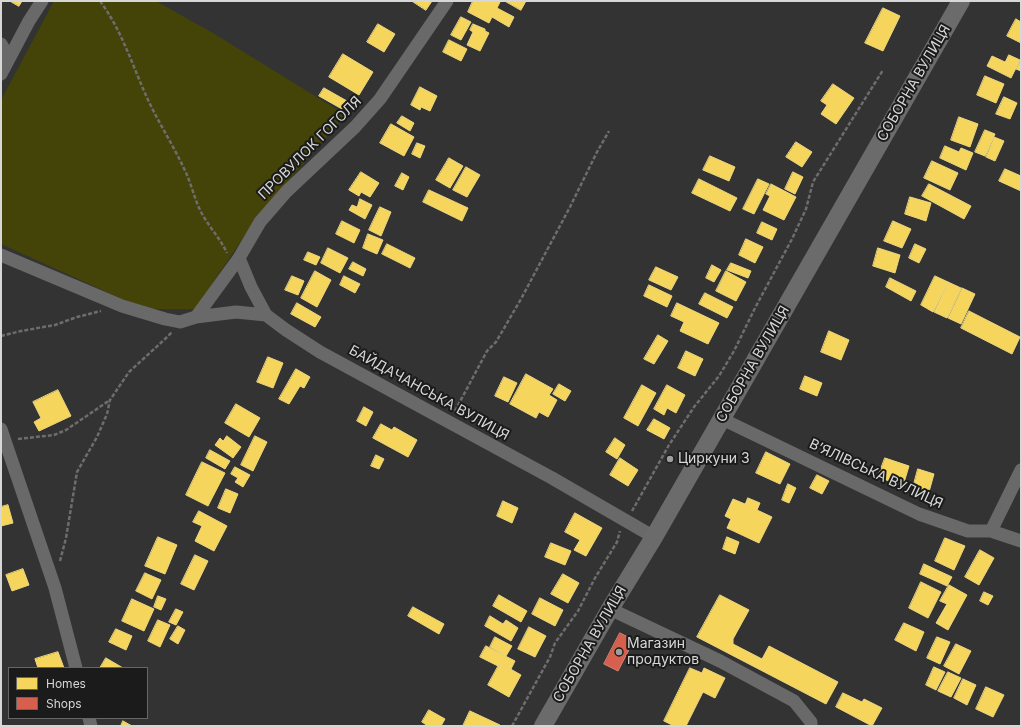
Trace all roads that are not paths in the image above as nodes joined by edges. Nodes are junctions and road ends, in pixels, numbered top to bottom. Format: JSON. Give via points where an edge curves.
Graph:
{"nodes":[{"id":1,"x":42,"y":1,"type":"edge"},
{"id":2,"x":447,"y":1,"type":"edge"},
{"id":3,"x":960,"y":1,"type":"edge"},
{"id":4,"x":1,"y":44,"type":"edge"},
{"id":5,"x":9,"y":58,"type":"junction"},
{"id":6,"x":1,"y":74,"type":"edge"},
{"id":7,"x":1,"y":255,"type":"edge"},
{"id":8,"x":236,"y":262,"type":"junction"},
{"id":9,"x":266,"y":315,"type":"junction"},
{"id":10,"x":196,"y":317,"type":"junction"},
{"id":11,"x":722,"y":419,"type":"junction"},
{"id":12,"x":1,"y":429,"type":"edge"},
{"id":13,"x":1021,"y":470,"type":"edge"},
{"id":14,"x":991,"y":531,"type":"junction"},
{"id":15,"x":654,"y":537,"type":"junction"},
{"id":16,"x":1021,"y":541,"type":"edge"},
{"id":17,"x":610,"y":609,"type":"junction"},
{"id":18,"x":76,"y":667,"type":"edge"},
{"id":19,"x":543,"y":726,"type":"edge"},
{"id":20,"x":811,"y":726,"type":"edge"}],
"edges":[{"from":1,"to":5,"type":"street"},
{"from":2,"to":8,"type":"street","name":"ПРОВУЛОК ГОГОЛЯ","via":[[380,99],[355,127],[286,192],[260,222]]},
{"from":3,"to":11,"type":"street","name":"СОБОРНА ВУЛИЦЯ"},
{"from":4,"to":5,"type":"street"},
{"from":5,"to":6,"type":"street"},
{"from":7,"to":10,"type":"street","via":[[151,316],[180,322]]},
{"from":8,"to":9,"type":"street"},
{"from":8,"to":10,"type":"street","name":"ПРОВУЛОК ГОГОЛЯ"},
{"from":9,"to":10,"type":"street","via":[[236,312]]},
{"from":9,"to":15,"type":"street","name":"БАЙДАЧАНСЬКА ВУЛИЦЯ","via":[[320,352],[552,478]]},
{"from":11,"to":14,"type":"street","name":"В’ЯЛІВСЬКА ВУЛИЦЯ","via":[[919,514],[968,531]]},
{"from":11,"to":15,"type":"street","name":"СОБОРНА ВУЛИЦЯ"},
{"from":12,"to":18,"type":"street","via":[[55,588]]},
{"from":13,"to":14,"type":"street"},
{"from":14,"to":16,"type":"street","name":"В’ЯЛІВСЬКА ВУЛИЦЯ"},
{"from":15,"to":17,"type":"street","name":"СОБОРНА ВУЛИЦЯ"},
{"from":17,"to":19,"type":"street","name":"СОБОРНА ВУЛИЦЯ"},
{"from":17,"to":20,"type":"street","via":[[720,661],[794,701],[811,722]]}]}
